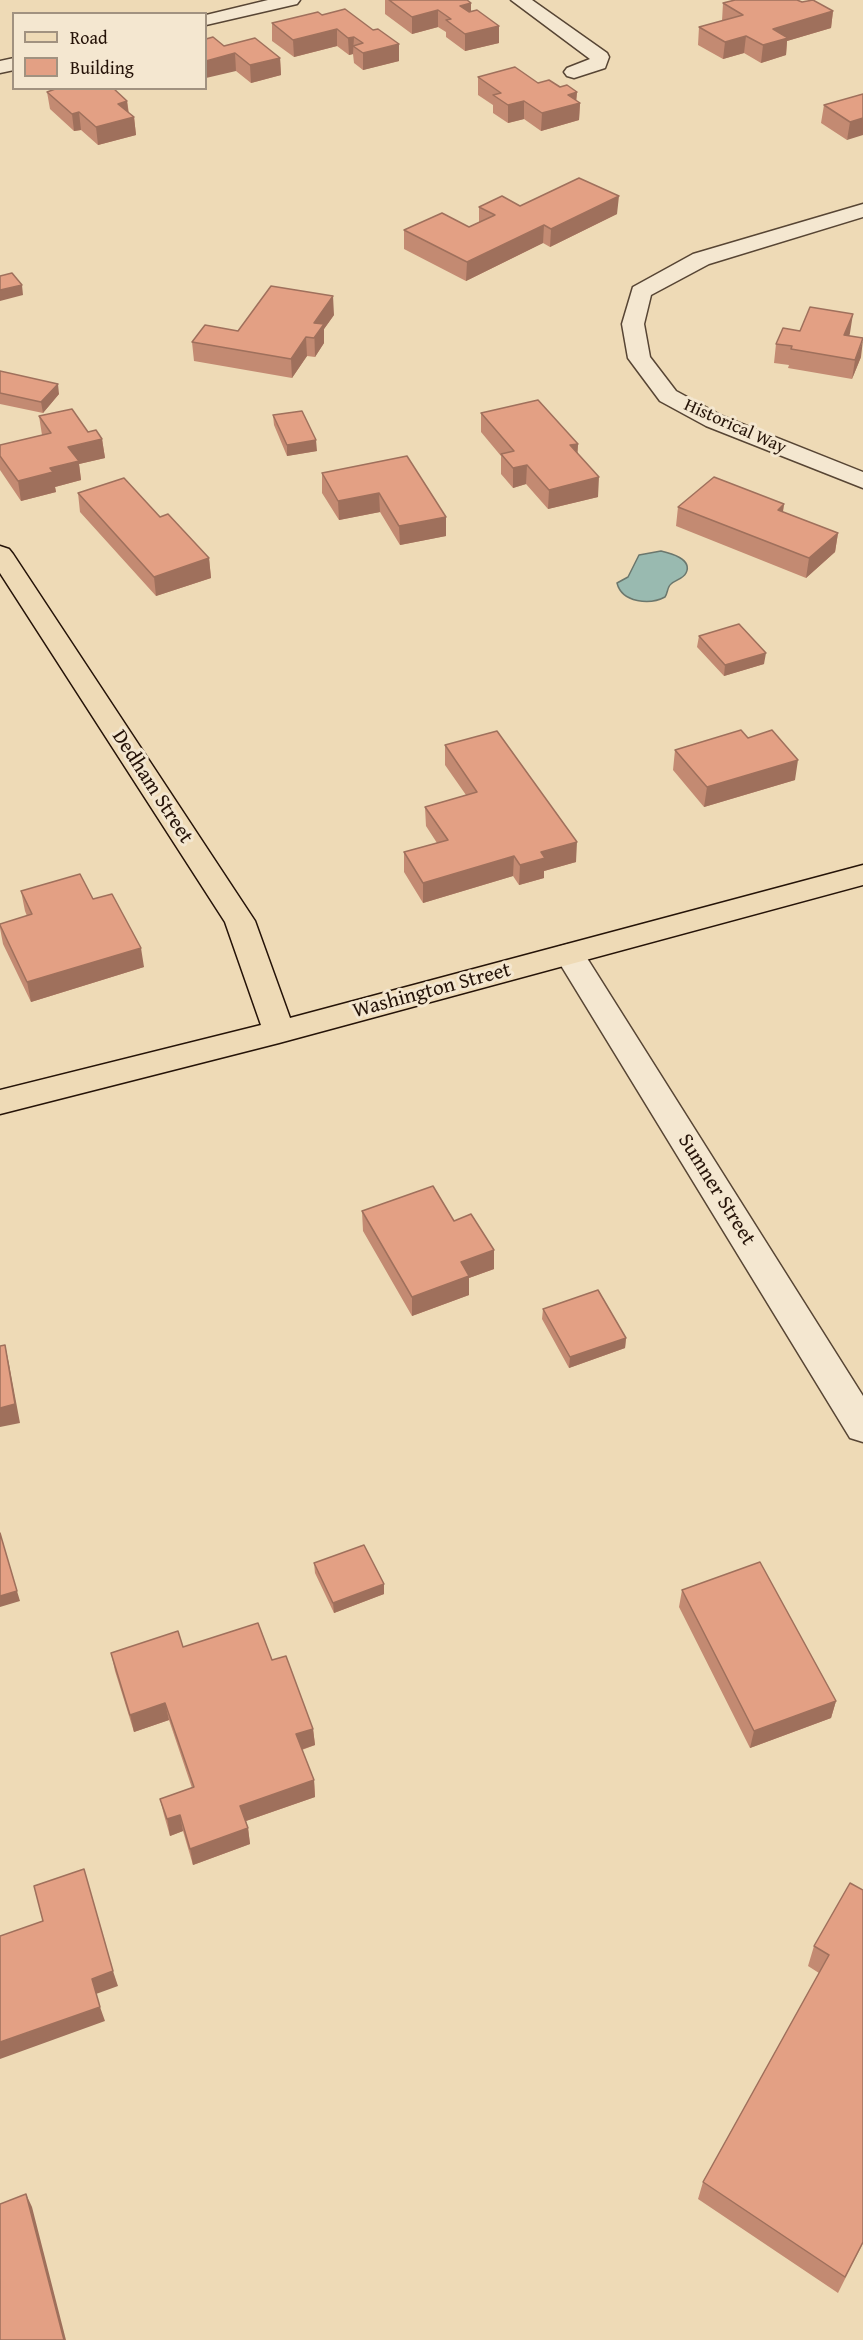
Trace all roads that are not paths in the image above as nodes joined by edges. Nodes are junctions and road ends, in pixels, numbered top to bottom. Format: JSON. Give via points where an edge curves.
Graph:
{"nodes":[{"id":1,"x":291,"y":0,"type":"edge"},
{"id":2,"x":520,"y":0,"type":"edge"},
{"id":3,"x":207,"y":20,"type":"edge"},
{"id":4,"x":574,"y":72,"type":"dead end"},
{"id":5,"x":863,"y":210,"type":"edge"},
{"id":6,"x":863,"y":481,"type":"edge"},
{"id":7,"x":0,"y":554,"type":"edge"},
{"id":8,"x":863,"y":875,"type":"edge"},
{"id":9,"x":569,"y":954,"type":"junction"},
{"id":10,"x":279,"y":1032,"type":"junction"},
{"id":11,"x":0,"y":1102,"type":"edge"},
{"id":12,"x":863,"y":1427,"type":"edge"}],
"edges":[{"from":1,"to":3,"type":"street"},
{"from":2,"to":4,"type":"street","via":[[600,57],[598,64]]},
{"from":5,"to":6,"type":"street","name":"Historical Way","via":[[701,259],[641,292],[633,324],[639,358],[668,396],[714,421]]},
{"from":7,"to":10,"type":"main road","name":"Dedham Street","via":[[240,921]]},
{"from":8,"to":9,"type":"main road","name":"Washington Street"},
{"from":9,"to":10,"type":"main road","name":"Washington Street"},
{"from":9,"to":12,"type":"street","name":"Sumner Street"},
{"from":10,"to":11,"type":"main road","name":"Washington Street"}]}
